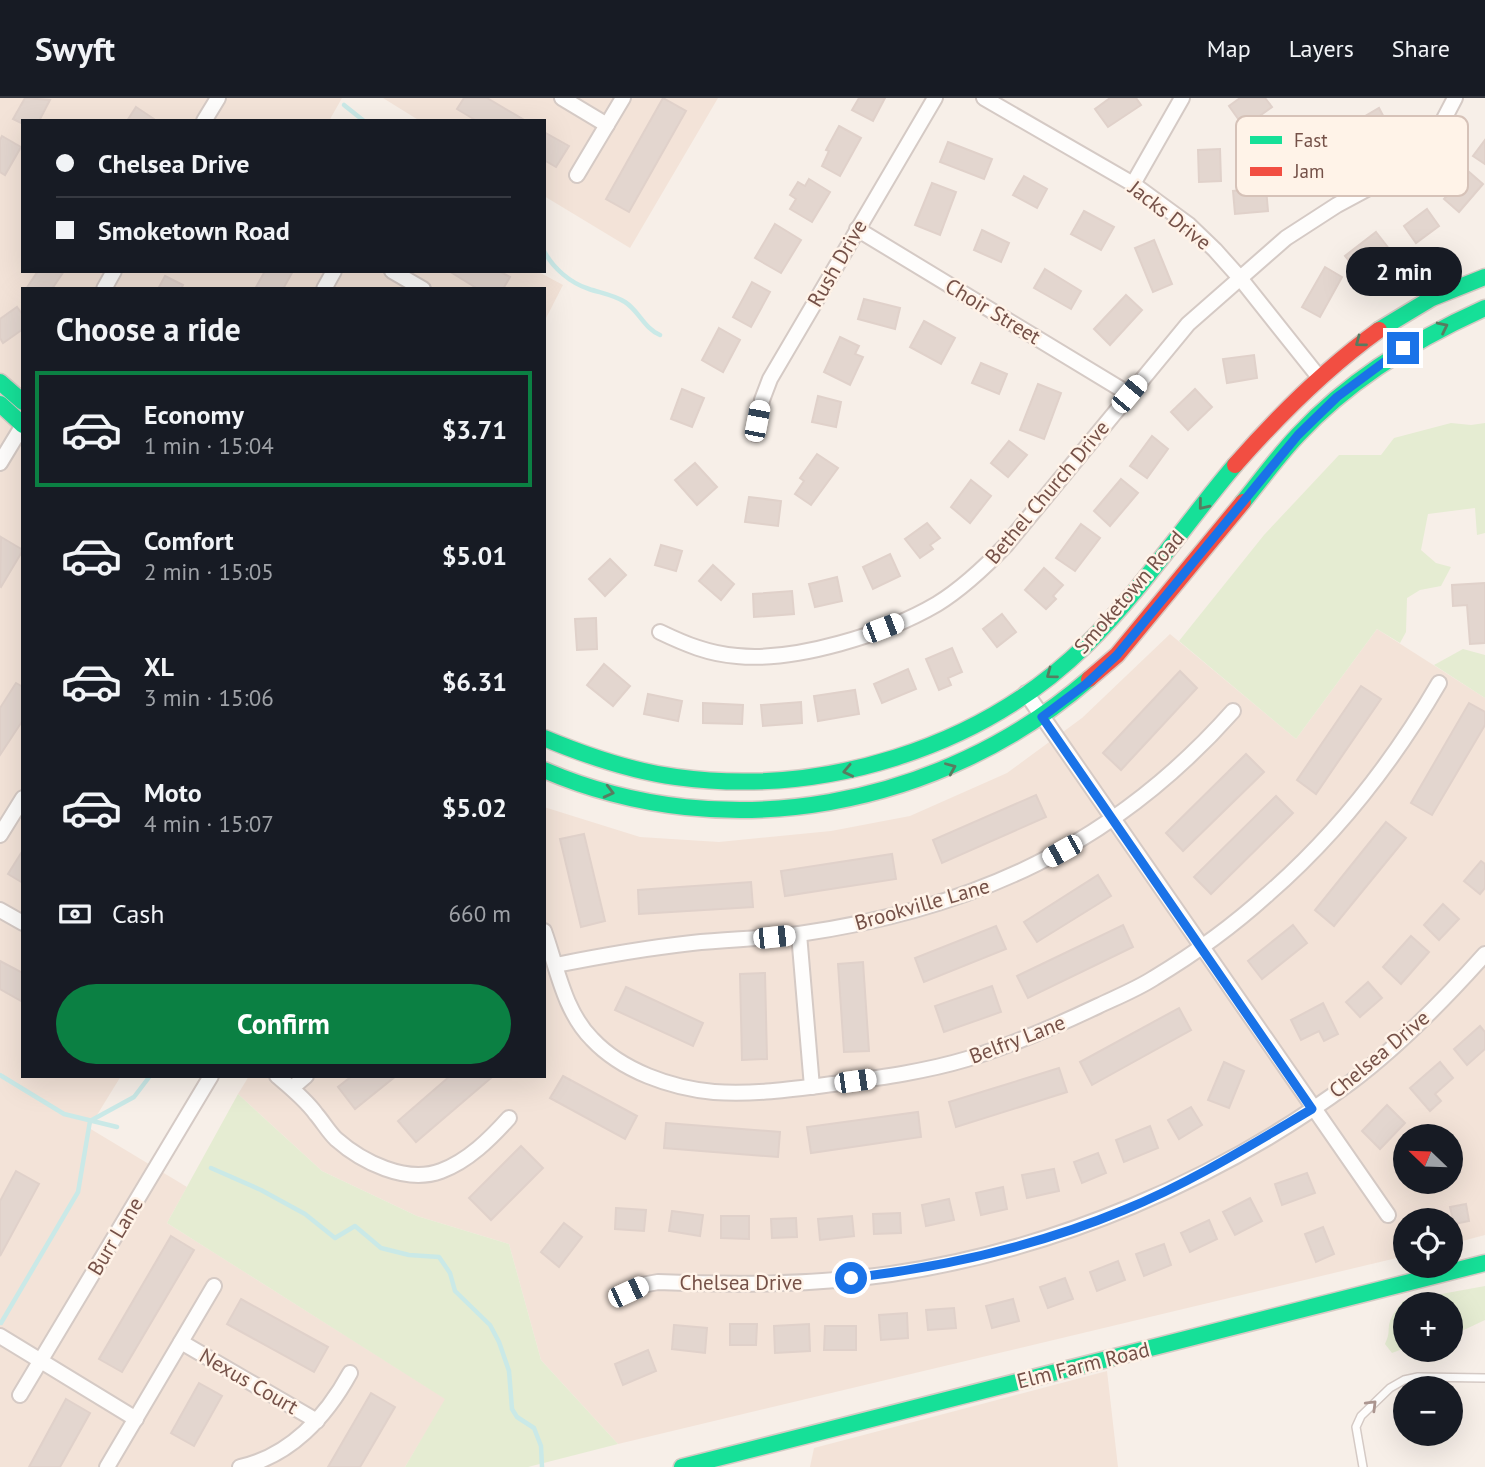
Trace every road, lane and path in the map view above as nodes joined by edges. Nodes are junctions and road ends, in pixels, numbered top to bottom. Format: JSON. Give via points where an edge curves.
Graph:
{"nodes":[{"id":1,"x":218,"y":98,"type":"edge"},
{"id":2,"x":562,"y":98,"type":"edge"},
{"id":3,"x":623,"y":98,"type":"edge"},
{"id":4,"x":935,"y":98,"type":"edge"},
{"id":5,"x":984,"y":98,"type":"edge"},
{"id":6,"x":1182,"y":98,"type":"edge"},
{"id":7,"x":1455,"y":98,"type":"edge"},
{"id":8,"x":1446,"y":116,"type":"edge"},
{"id":9,"x":205,"y":119,"type":"edge"},
{"id":10,"x":607,"y":125,"type":"junction"},
{"id":11,"x":577,"y":175,"type":"dead end"},
{"id":12,"x":1133,"y":184,"type":"junction"},
{"id":13,"x":1354,"y":196,"type":"edge"},
{"id":14,"x":857,"y":229,"type":"junction"},
{"id":15,"x":395,"y":273,"type":"edge"},
{"id":16,"x":1485,"y":276,"type":"edge"},
{"id":17,"x":1240,"y":278,"type":"junction"},
{"id":18,"x":420,"y":287,"type":"edge"},
{"id":19,"x":1485,"y":308,"type":"edge"},
{"id":20,"x":1318,"y":376,"type":"junction"},
{"id":21,"x":0,"y":382,"type":"edge"},
{"id":22,"x":1129,"y":394,"type":"junction"},
{"id":23,"x":21,"y":400,"type":"edge"},
{"id":24,"x":0,"y":404,"type":"edge"},
{"id":25,"x":21,"y":423,"type":"edge"},
{"id":26,"x":21,"y":428,"type":"edge"},
{"id":27,"x":756,"y":435,"type":"dead end"},
{"id":28,"x":0,"y":463,"type":"edge"},
{"id":29,"x":660,"y":632,"type":"dead end"},
{"id":30,"x":1439,"y":683,"type":"dead end"},
{"id":31,"x":1026,"y":694,"type":"junction"},
{"id":32,"x":1233,"y":711,"type":"dead end"},
{"id":33,"x":1042,"y":717,"type":"junction"},
{"id":34,"x":546,"y":739,"type":"edge"},
{"id":35,"x":546,"y":771,"type":"edge"},
{"id":36,"x":21,"y":801,"type":"edge"},
{"id":37,"x":1113,"y":820,"type":"junction"},
{"id":38,"x":0,"y":835,"type":"edge"},
{"id":39,"x":0,"y":910,"type":"edge"},
{"id":40,"x":21,"y":922,"type":"edge"},
{"id":41,"x":799,"y":934,"type":"junction"},
{"id":42,"x":546,"y":937,"type":"edge"},
{"id":43,"x":1199,"y":946,"type":"junction"},
{"id":44,"x":1485,"y":954,"type":"edge"},
{"id":45,"x":556,"y":965,"type":"junction"},
{"id":46,"x":210,"y":1078,"type":"edge"},
{"id":47,"x":280,"y":1078,"type":"edge"},
{"id":48,"x":304,"y":1078,"type":"edge"},
{"id":49,"x":812,"y":1087,"type":"junction"},
{"id":50,"x":292,"y":1088,"type":"junction"},
{"id":51,"x":1312,"y":1109,"type":"junction"},
{"id":52,"x":509,"y":1118,"type":"dead end"},
{"id":53,"x":1388,"y":1215,"type":"dead end"},
{"id":54,"x":1485,"y":1263,"type":"edge"},
{"id":55,"x":214,"y":1286,"type":"dead end"},
{"id":56,"x":620,"y":1297,"type":"dead end"},
{"id":57,"x":0,"y":1336,"type":"edge"},
{"id":58,"x":181,"y":1342,"type":"junction"},
{"id":59,"x":40,"y":1361,"type":"junction"},
{"id":60,"x":349,"y":1373,"type":"dead end"},
{"id":61,"x":1485,"y":1378,"type":"edge"},
{"id":62,"x":20,"y":1395,"type":"dead end"},
{"id":63,"x":136,"y":1419,"type":"junction"},
{"id":64,"x":317,"y":1420,"type":"junction"},
{"id":65,"x":107,"y":1467,"type":"edge"},
{"id":66,"x":240,"y":1467,"type":"edge"},
{"id":67,"x":682,"y":1467,"type":"edge"},
{"id":68,"x":1363,"y":1467,"type":"edge"}],
"edges":[{"from":1,"to":9,"type":"street"},
{"from":2,"to":10,"type":"street"},
{"from":3,"to":10,"type":"street"},
{"from":4,"to":14,"type":"street","name":"Rush Drive"},
{"from":5,"to":12,"type":"street","name":"Jacks Drive"},
{"from":6,"to":12,"type":"street"},
{"from":7,"to":8,"type":"street","name":"Bethel Church Drive"},
{"from":10,"to":11,"type":"street"},
{"from":12,"to":17,"type":"street","name":"Jacks Drive","via":[[1189,225]]},
{"from":13,"to":17,"type":"street","name":"Bethel Church Drive","via":[[1286,237]]},
{"from":14,"to":22,"type":"street","name":"Choir Street"},
{"from":14,"to":27,"type":"street","name":"Rush Drive","via":[[770,379]]},
{"from":15,"to":18,"type":"street"},
{"from":16,"to":20,"type":"main road","name":"Smoketown Road","one_way":true,"via":[[1380,327]]},
{"from":17,"to":20,"type":"street","name":"Jacks Drive"},
{"from":17,"to":22,"type":"street","name":"Bethel Church Drive","via":[[1188,324]]},
{"from":33,"to":19,"type":"main road","name":"Smoketown Road","one_way":true,"via":[[1117,655],[1298,435],[1328,405],[1403,348]]},
{"from":20,"to":31,"type":"main road","name":"Smoketown Road","one_way":true,"via":[[1262,431],[1085,646]]},
{"from":21,"to":23,"type":"main road"},
{"from":22,"to":29,"type":"street","name":"Bethel Church Drive","via":[[1006,545],[983,569],[936,604],[863,635],[768,657],[710,652]]},
{"from":24,"to":25,"type":"main road"},
{"from":26,"to":28,"type":"street"},
{"from":30,"to":43,"type":"street","name":"Belfry Lane","via":[[1388,763],[1345,818],[1268,895]]},
{"from":31,"to":33,"type":"street"},
{"from":31,"to":34,"type":"main road","name":"Smoketown Road","one_way":true,"via":[[963,730],[912,752],[870,766],[801,779],[750,783],[672,777],[583,754]]},
{"from":32,"to":37,"type":"street","name":"Brookville Lane","via":[[1178,769]]},
{"from":35,"to":33,"type":"main road","name":"Smoketown Road","one_way":true,"via":[[594,789],[682,807],[801,808],[931,777],[992,749]]},
{"from":33,"to":37,"type":"street"},
{"from":36,"to":38,"type":"street"},
{"from":37,"to":41,"type":"street","name":"Brookville Lane","via":[[1041,862],[953,900]]},
{"from":37,"to":43,"type":"street"},
{"from":39,"to":40,"type":"street"},
{"from":41,"to":45,"type":"street","name":"Brookville Lane","via":[[695,942]]},
{"from":41,"to":49,"type":"street"},
{"from":42,"to":45,"type":"street","name":"Belfry Lane"},
{"from":43,"to":49,"type":"street","name":"Belfry Lane","via":[[1131,990],[1002,1047],[940,1065]]},
{"from":43,"to":51,"type":"street"},
{"from":44,"to":51,"type":"street","name":"Chelsea Drive","via":[[1389,1051]]},
{"from":45,"to":49,"type":"street","name":"Belfry Lane","via":[[578,1022],[607,1053],[656,1079],[715,1092]]},
{"from":46,"to":59,"type":"street","name":"Burr Lane"},
{"from":47,"to":50,"type":"street"},
{"from":48,"to":50,"type":"street"},
{"from":50,"to":52,"type":"street","via":[[350,1151],[385,1169],[405,1173],[448,1168],[471,1155]]},
{"from":51,"to":53,"type":"street"},
{"from":51,"to":56,"type":"street","name":"Chelsea Drive","via":[[1181,1184],[1125,1210],[1017,1247],[831,1281],[658,1282]]},
{"from":54,"to":67,"type":"main road","name":"Elm Farm Road"},
{"from":55,"to":58,"type":"street","name":"Nexus Court"},
{"from":57,"to":59,"type":"street"},
{"from":58,"to":63,"type":"street","name":"Nexus Court"},
{"from":58,"to":64,"type":"street","name":"Nexus Court"},
{"from":59,"to":62,"type":"street","name":"Burr Lane"},
{"from":59,"to":63,"type":"street"},
{"from":60,"to":64,"type":"street","name":"Nexus Court"},
{"from":68,"to":61,"type":"lane","one_way":true,"via":[[1356,1427],[1390,1388],[1418,1377]]},
{"from":63,"to":65,"type":"street","name":"Nexus Court"},
{"from":64,"to":66,"type":"street","name":"Nexus Court","via":[[283,1449]]}]}
